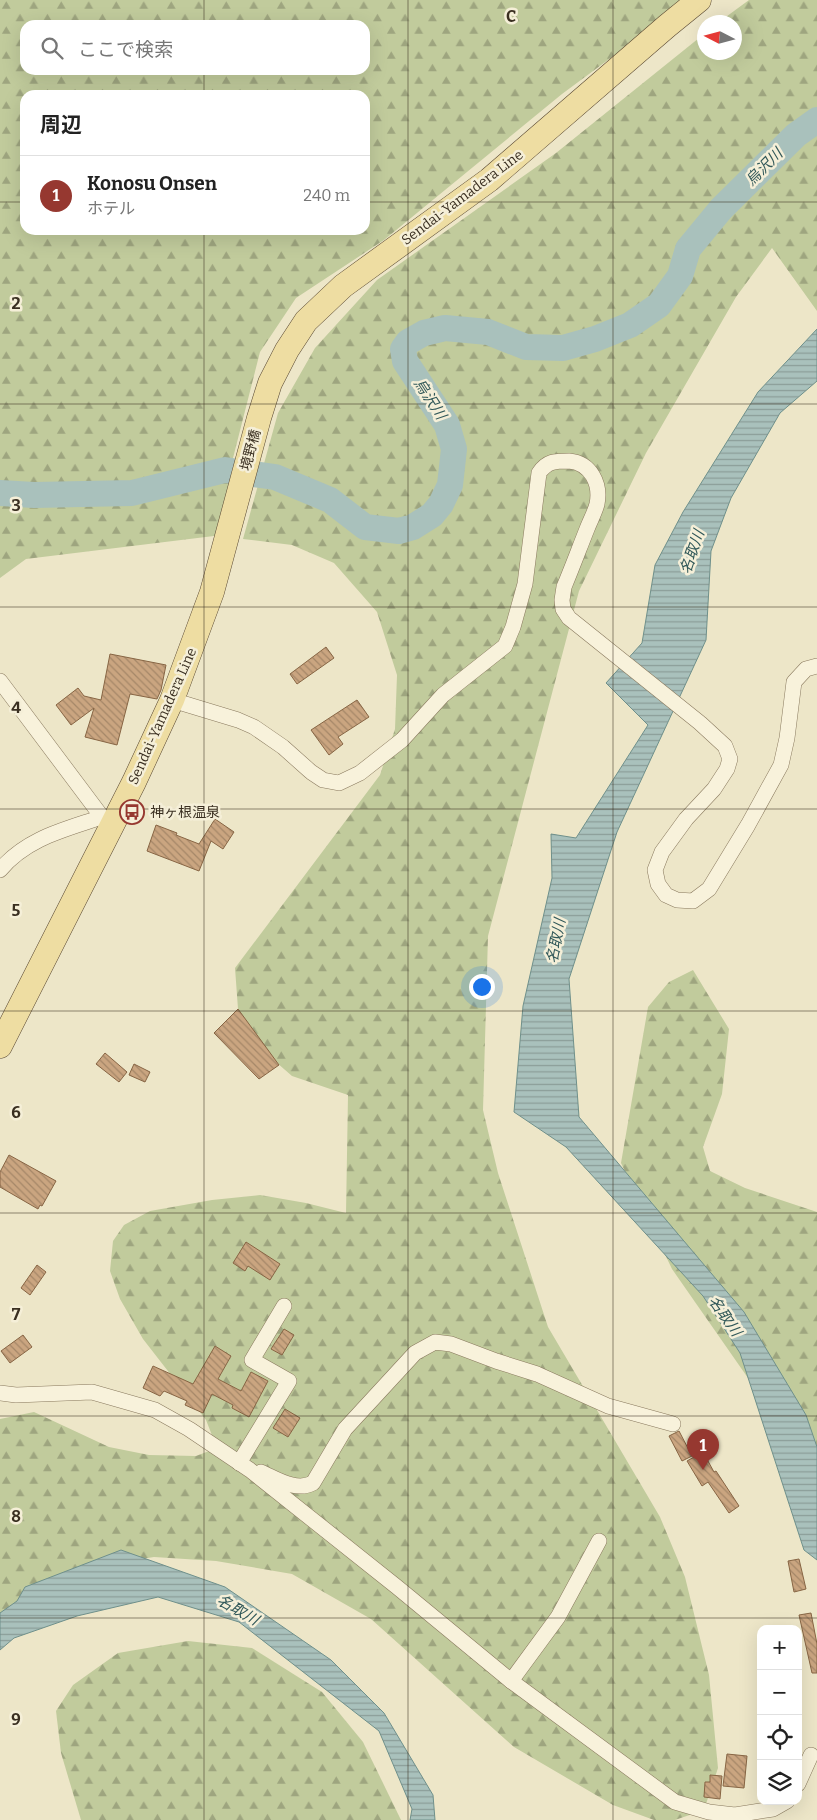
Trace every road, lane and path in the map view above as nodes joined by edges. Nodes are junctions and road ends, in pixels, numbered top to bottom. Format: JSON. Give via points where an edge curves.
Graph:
{"nodes":[{"id":1,"x":699,"y":0,"type":"edge"},
{"id":2,"x":259,"y":418,"type":"joint"},
{"id":3,"x":241,"y":483,"type":"joint"},
{"id":4,"x":817,"y":666,"type":"edge"},
{"id":5,"x":0,"y":681,"type":"edge"},
{"id":6,"x":172,"y":700,"type":"junction"},
{"id":7,"x":7,"y":701,"type":"edge"},
{"id":8,"x":107,"y":819,"type":"junction"},
{"id":9,"x":0,"y":870,"type":"edge"},
{"id":10,"x":0,"y":1046,"type":"edge"},
{"id":11,"x":284,"y":1306,"type":"dead end"},
{"id":12,"x":0,"y":1393,"type":"edge"},
{"id":13,"x":673,"y":1424,"type":"dead end"},
{"id":14,"x":245,"y":1467,"type":"junction"},
{"id":15,"x":600,"y":1541,"type":"dead end"},
{"id":16,"x":511,"y":1681,"type":"junction"},
{"id":17,"x":811,"y":1756,"type":"dead end"},
{"id":18,"x":802,"y":1775,"type":"edge"},
{"id":19,"x":780,"y":1805,"type":"edge"}],
"edges":[{"from":1,"to":2,"type":"main road","name":"Sendai-Yamadera Line","via":[[489,180],[343,286],[306,321],[270,384]]},
{"from":2,"to":3,"type":"main road","name":"境野橋"},
{"from":3,"to":6,"type":"main road","name":"Sendai-Yamadera Line","via":[[212,592]]},
{"from":4,"to":6,"type":"street","via":[[806,669],[794,682],[781,764],[709,889],[693,901],[666,895],[658,884],[655,870],[662,852],[714,789],[728,769],[730,759],[725,746],[700,723],[599,643],[563,609],[564,588],[597,504],[593,474],[585,466],[554,461],[539,473],[525,584],[505,646],[443,695],[402,740],[360,773],[339,783],[323,780],[254,727]]},
{"from":5,"to":7,"type":"street"},
{"from":6,"to":8,"type":"main road","name":"Sendai-Yamadera Line","via":[[134,782]]},
{"from":7,"to":8,"type":"street"},
{"from":8,"to":9,"type":"street","via":[[38,840],[24,847]]},
{"from":8,"to":10,"type":"main road","name":"Sendai-Yamadera Line"},
{"from":11,"to":14,"type":"street","via":[[252,1360],[289,1381]]},
{"from":12,"to":14,"type":"street","via":[[92,1392],[127,1401],[155,1410],[189,1429]]},
{"from":13,"to":14,"type":"street","via":[[608,1406],[537,1374],[451,1344],[435,1342],[415,1353],[346,1429],[313,1483],[291,1485]]},
{"from":14,"to":16,"type":"street"},
{"from":15,"to":16,"type":"street","via":[[558,1617]]},
{"from":16,"to":19,"type":"street","via":[[675,1802],[734,1815]]},
{"from":17,"to":18,"type":"street"}]}
